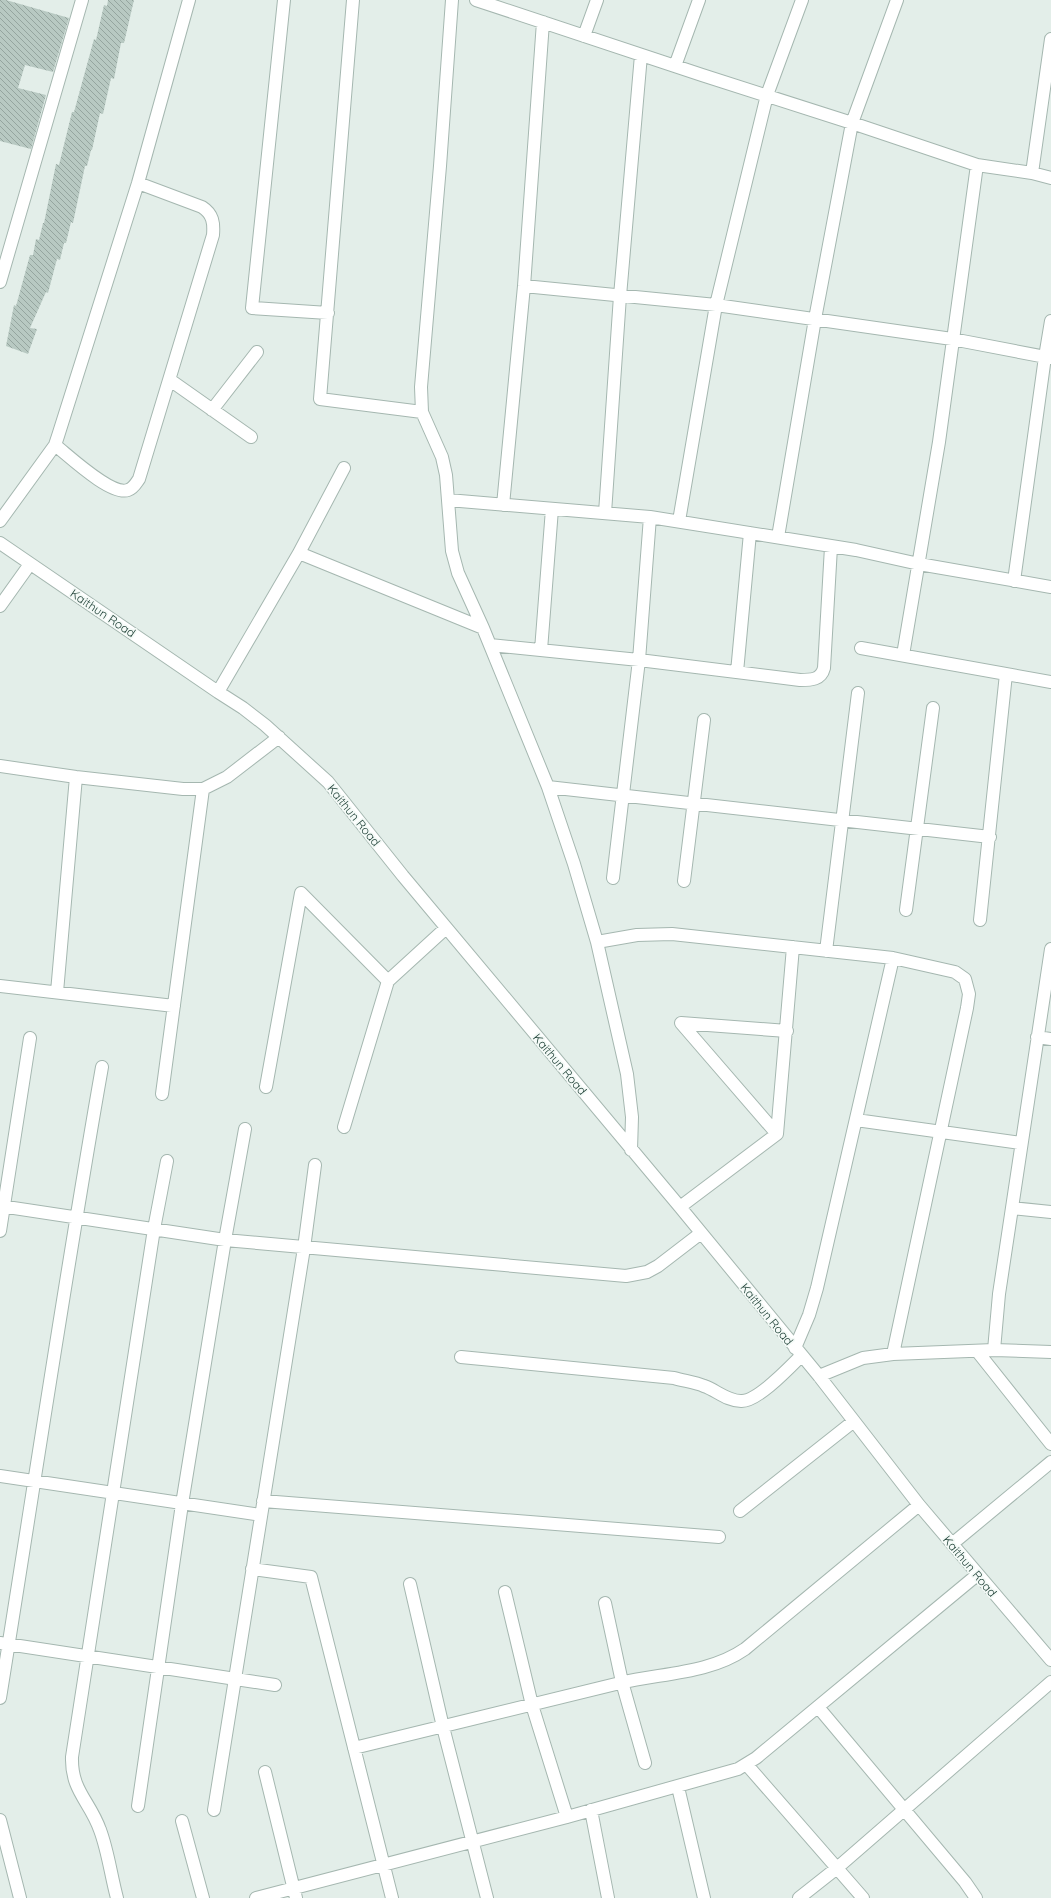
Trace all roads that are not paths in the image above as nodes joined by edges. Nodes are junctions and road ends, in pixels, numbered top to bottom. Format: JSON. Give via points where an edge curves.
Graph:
{"nodes":[{"id":1,"x":82,"y":0,"type":"edge"},
{"id":2,"x":189,"y":0,"type":"edge"},
{"id":3,"x":284,"y":0,"type":"edge"},
{"id":4,"x":353,"y":0,"type":"edge"},
{"id":5,"x":452,"y":0,"type":"edge"},
{"id":6,"x":476,"y":0,"type":"edge"},
{"id":7,"x":597,"y":0,"type":"edge"},
{"id":8,"x":699,"y":0,"type":"edge"},
{"id":9,"x":802,"y":0,"type":"edge"},
{"id":10,"x":897,"y":0,"type":"edge"},
{"id":11,"x":497,"y":3,"type":"edge"},
{"id":12,"x":543,"y":22,"type":"junction"},
{"id":13,"x":584,"y":36,"type":"junction"},
{"id":14,"x":1051,"y":38,"type":"edge"},
{"id":15,"x":641,"y":55,"type":"junction"},
{"id":16,"x":675,"y":66,"type":"junction"},
{"id":17,"x":767,"y":95,"type":"junction"},
{"id":18,"x":852,"y":123,"type":"junction"},
{"id":19,"x":977,"y":165,"type":"junction"},
{"id":20,"x":1032,"y":173,"type":"junction"},
{"id":21,"x":1051,"y":178,"type":"edge"},
{"id":22,"x":138,"y":183,"type":"junction"},
{"id":23,"x":0,"y":282,"type":"edge"},
{"id":24,"x":524,"y":286,"type":"junction"},
{"id":25,"x":620,"y":296,"type":"junction"},
{"id":26,"x":716,"y":305,"type":"junction"},
{"id":27,"x":328,"y":313,"type":"junction"},
{"id":28,"x":815,"y":319,"type":"junction"},
{"id":29,"x":1051,"y":321,"type":"edge"},
{"id":30,"x":952,"y":339,"type":"junction"},
{"id":31,"x":257,"y":352,"type":"dead end"},
{"id":32,"x":1048,"y":357,"type":"edge"},
{"id":33,"x":170,"y":380,"type":"junction"},
{"id":34,"x":212,"y":410,"type":"junction"},
{"id":35,"x":422,"y":412,"type":"junction"},
{"id":36,"x":251,"y":437,"type":"dead end"},
{"id":37,"x":55,"y":445,"type":"junction"},
{"id":38,"x":344,"y":468,"type":"dead end"},
{"id":39,"x":448,"y":500,"type":"junction"},
{"id":40,"x":503,"y":505,"type":"junction"},
{"id":41,"x":552,"y":509,"type":"junction"},
{"id":42,"x":605,"y":513,"type":"junction"},
{"id":43,"x":650,"y":517,"type":"junction"},
{"id":44,"x":0,"y":521,"type":"edge"},
{"id":45,"x":679,"y":521,"type":"junction"},
{"id":46,"x":750,"y":533,"type":"junction"},
{"id":47,"x":778,"y":537,"type":"junction"},
{"id":48,"x":0,"y":543,"type":"edge"},
{"id":49,"x":831,"y":547,"type":"junction"},
{"id":50,"x":299,"y":553,"type":"junction"},
{"id":51,"x":30,"y":564,"type":"junction"},
{"id":52,"x":919,"y":564,"type":"junction"},
{"id":53,"x":1014,"y":581,"type":"junction"},
{"id":54,"x":1051,"y":587,"type":"edge"},
{"id":55,"x":0,"y":606,"type":"edge"},
{"id":56,"x":483,"y":628,"type":"junction"},
{"id":57,"x":490,"y":645,"type":"junction"},
{"id":58,"x":861,"y":648,"type":"dead end"},
{"id":59,"x":541,"y":650,"type":"junction"},
{"id":60,"x":903,"y":655,"type":"junction"},
{"id":61,"x":639,"y":660,"type":"junction"},
{"id":62,"x":737,"y":672,"type":"junction"},
{"id":63,"x":1006,"y":674,"type":"junction"},
{"id":64,"x":1051,"y":682,"type":"edge"},
{"id":65,"x":218,"y":692,"type":"junction"},
{"id":66,"x":858,"y":693,"type":"dead end"},
{"id":67,"x":933,"y":708,"type":"dead end"},
{"id":68,"x":704,"y":720,"type":"dead end"},
{"id":69,"x":279,"y":736,"type":"junction"},
{"id":70,"x":0,"y":766,"type":"edge"},
{"id":71,"x":76,"y":777,"type":"junction"},
{"id":72,"x":548,"y":787,"type":"junction"},
{"id":73,"x":203,"y":789,"type":"junction"},
{"id":74,"x":623,"y":796,"type":"junction"},
{"id":75,"x":694,"y":804,"type":"junction"},
{"id":76,"x":842,"y":820,"type":"junction"},
{"id":77,"x":917,"y":829,"type":"junction"},
{"id":78,"x":990,"y":837,"type":"junction"},
{"id":79,"x":613,"y":878,"type":"dead end"},
{"id":80,"x":684,"y":881,"type":"dead end"},
{"id":81,"x":906,"y":910,"type":"dead end"},
{"id":82,"x":980,"y":920,"type":"dead end"},
{"id":83,"x":446,"y":928,"type":"junction"},
{"id":84,"x":597,"y":942,"type":"junction"},
{"id":85,"x":793,"y":947,"type":"junction"},
{"id":86,"x":826,"y":951,"type":"junction"},
{"id":87,"x":1051,"y":955,"type":"edge"},
{"id":88,"x":893,"y":958,"type":"junction"},
{"id":89,"x":388,"y":981,"type":"junction"},
{"id":90,"x":0,"y":986,"type":"edge"},
{"id":91,"x":56,"y":992,"type":"junction"},
{"id":92,"x":174,"y":1006,"type":"junction"},
{"id":93,"x":787,"y":1031,"type":"junction"},
{"id":94,"x":1037,"y":1037,"type":"junction"},
{"id":95,"x":30,"y":1038,"type":"dead end"},
{"id":96,"x":1051,"y":1039,"type":"edge"},
{"id":97,"x":102,"y":1067,"type":"dead end"},
{"id":98,"x":266,"y":1087,"type":"dead end"},
{"id":99,"x":162,"y":1094,"type":"dead end"},
{"id":100,"x":856,"y":1120,"type":"junction"},
{"id":101,"x":344,"y":1127,"type":"dead end"},
{"id":102,"x":245,"y":1130,"type":"dead end"},
{"id":103,"x":941,"y":1131,"type":"junction"},
{"id":104,"x":777,"y":1134,"type":"junction"},
{"id":105,"x":1022,"y":1143,"type":"junction"},
{"id":106,"x":631,"y":1150,"type":"junction"},
{"id":107,"x":167,"y":1161,"type":"dead end"},
{"id":108,"x":315,"y":1165,"type":"dead end"},
{"id":109,"x":2,"y":1207,"type":"edge"},
{"id":110,"x":680,"y":1207,"type":"junction"},
{"id":111,"x":1012,"y":1208,"type":"junction"},
{"id":112,"x":1051,"y":1212,"type":"edge"},
{"id":113,"x":75,"y":1217,"type":"junction"},
{"id":114,"x":154,"y":1229,"type":"junction"},
{"id":115,"x":0,"y":1231,"type":"edge"},
{"id":116,"x":701,"y":1233,"type":"junction"},
{"id":117,"x":225,"y":1240,"type":"junction"},
{"id":118,"x":304,"y":1248,"type":"junction"},
{"id":119,"x":994,"y":1350,"type":"junction"},
{"id":120,"x":977,"y":1351,"type":"junction"},
{"id":121,"x":798,"y":1352,"type":"junction"},
{"id":122,"x":1051,"y":1352,"type":"edge"},
{"id":123,"x":894,"y":1354,"type":"junction"},
{"id":124,"x":461,"y":1357,"type":"dead end"},
{"id":125,"x":819,"y":1376,"type":"junction"},
{"id":126,"x":854,"y":1421,"type":"junction"},
{"id":127,"x":1051,"y":1444,"type":"edge"},
{"id":128,"x":1051,"y":1462,"type":"edge"},
{"id":129,"x":0,"y":1476,"type":"edge"},
{"id":130,"x":35,"y":1482,"type":"junction"},
{"id":131,"x":113,"y":1494,"type":"junction"},
{"id":132,"x":264,"y":1501,"type":"junction"},
{"id":133,"x":182,"y":1504,"type":"junction"},
{"id":134,"x":919,"y":1504,"type":"junction"},
{"id":135,"x":740,"y":1511,"type":"dead end"},
{"id":136,"x":261,"y":1515,"type":"junction"},
{"id":137,"x":719,"y":1537,"type":"dead end"},
{"id":138,"x":952,"y":1544,"type":"junction"},
{"id":139,"x":252,"y":1568,"type":"junction"},
{"id":140,"x":977,"y":1575,"type":"junction"},
{"id":141,"x":410,"y":1584,"type":"dead end"},
{"id":142,"x":505,"y":1592,"type":"dead end"},
{"id":143,"x":605,"y":1603,"type":"dead end"},
{"id":144,"x":4,"y":1644,"type":"edge"},
{"id":145,"x":87,"y":1656,"type":"junction"},
{"id":146,"x":1051,"y":1660,"type":"edge"},
{"id":147,"x":160,"y":1668,"type":"junction"},
{"id":148,"x":234,"y":1679,"type":"junction"},
{"id":149,"x":622,"y":1682,"type":"junction"},
{"id":150,"x":1051,"y":1682,"type":"edge"},
{"id":151,"x":274,"y":1685,"type":"dead end"},
{"id":152,"x":0,"y":1698,"type":"edge"},
{"id":153,"x":532,"y":1705,"type":"junction"},
{"id":154,"x":818,"y":1707,"type":"junction"},
{"id":155,"x":443,"y":1727,"type":"junction"},
{"id":156,"x":354,"y":1748,"type":"junction"},
{"id":157,"x":645,"y":1763,"type":"dead end"},
{"id":158,"x":747,"y":1765,"type":"junction"},
{"id":159,"x":265,"y":1772,"type":"dead end"},
{"id":160,"x":678,"y":1786,"type":"junction"},
{"id":161,"x":138,"y":1806,"type":"dead end"},
{"id":162,"x":904,"y":1809,"type":"junction"},
{"id":163,"x":214,"y":1810,"type":"dead end"},
{"id":164,"x":590,"y":1810,"type":"junction"},
{"id":165,"x":567,"y":1817,"type":"junction"},
{"id":166,"x":0,"y":1820,"type":"edge"},
{"id":167,"x":182,"y":1822,"type":"dead end"},
{"id":168,"x":474,"y":1840,"type":"junction"},
{"id":169,"x":383,"y":1864,"type":"junction"},
{"id":170,"x":837,"y":1868,"type":"junction"},
{"id":171,"x":295,"y":1893,"type":"edge"},
{"id":172,"x":20,"y":1898,"type":"edge"},
{"id":173,"x":117,"y":1898,"type":"edge"},
{"id":174,"x":203,"y":1898,"type":"edge"},
{"id":175,"x":256,"y":1898,"type":"edge"},
{"id":176,"x":392,"y":1898,"type":"edge"},
{"id":177,"x":487,"y":1898,"type":"edge"},
{"id":178,"x":608,"y":1898,"type":"edge"},
{"id":179,"x":704,"y":1898,"type":"edge"},
{"id":180,"x":799,"y":1898,"type":"edge"},
{"id":181,"x":863,"y":1898,"type":"edge"},
{"id":182,"x":976,"y":1898,"type":"edge"}],
"edges":[{"from":1,"to":23,"type":"street"},
{"from":2,"to":22,"type":"street"},
{"from":3,"to":27,"type":"street","via":[[252,308]]},
{"from":4,"to":27,"type":"street"},
{"from":5,"to":35,"type":"street","via":[[421,387]]},
{"from":6,"to":11,"type":"street"},
{"from":7,"to":13,"type":"street"},
{"from":8,"to":16,"type":"street"},
{"from":9,"to":17,"type":"street"},
{"from":10,"to":18,"type":"street"},
{"from":11,"to":12,"type":"street"},
{"from":12,"to":13,"type":"street"},
{"from":12,"to":24,"type":"street"},
{"from":13,"to":15,"type":"street"},
{"from":14,"to":20,"type":"street"},
{"from":15,"to":16,"type":"street"},
{"from":15,"to":25,"type":"street"},
{"from":16,"to":17,"type":"street"},
{"from":17,"to":18,"type":"street"},
{"from":17,"to":26,"type":"street"},
{"from":18,"to":19,"type":"street"},
{"from":18,"to":28,"type":"street"},
{"from":19,"to":20,"type":"street"},
{"from":19,"to":30,"type":"street"},
{"from":20,"to":21,"type":"street"},
{"from":22,"to":33,"type":"street","via":[[202,207],[208,211],[212,221],[213,235]]},
{"from":22,"to":37,"type":"street"},
{"from":24,"to":25,"type":"street"},
{"from":24,"to":40,"type":"street"},
{"from":25,"to":26,"type":"street"},
{"from":25,"to":42,"type":"street"},
{"from":26,"to":28,"type":"street"},
{"from":26,"to":45,"type":"street"},
{"from":27,"to":35,"type":"street","via":[[320,399]]},
{"from":28,"to":30,"type":"street"},
{"from":28,"to":47,"type":"street"},
{"from":29,"to":32,"type":"street"},
{"from":30,"to":32,"type":"street"},
{"from":30,"to":52,"type":"street","via":[[939,442]]},
{"from":31,"to":34,"type":"street"},
{"from":32,"to":53,"type":"street"},
{"from":33,"to":34,"type":"street"},
{"from":33,"to":37,"type":"street","via":[[139,478],[129,490],[116,490],[105,484]]},
{"from":34,"to":36,"type":"street"},
{"from":35,"to":39,"type":"street","via":[[442,457]]},
{"from":37,"to":44,"type":"street"},
{"from":38,"to":50,"type":"street"},
{"from":39,"to":40,"type":"street"},
{"from":39,"to":56,"type":"street","via":[[452,545],[458,573]]},
{"from":40,"to":41,"type":"street"},
{"from":41,"to":42,"type":"street"},
{"from":41,"to":59,"type":"street"},
{"from":42,"to":43,"type":"street"},
{"from":43,"to":45,"type":"street"},
{"from":43,"to":61,"type":"street"},
{"from":45,"to":46,"type":"street"},
{"from":46,"to":47,"type":"street"},
{"from":46,"to":62,"type":"street"},
{"from":47,"to":49,"type":"street"},
{"from":48,"to":51,"type":"street","name":"Kaithun Road"},
{"from":49,"to":52,"type":"street"},
{"from":49,"to":62,"type":"street","via":[[824,668],[821,674],[812,680],[800,680]]},
{"from":50,"to":56,"type":"street"},
{"from":50,"to":65,"type":"street"},
{"from":51,"to":55,"type":"street"},
{"from":51,"to":65,"type":"street","name":"Kaithun Road"},
{"from":52,"to":53,"type":"street"},
{"from":52,"to":60,"type":"street"},
{"from":53,"to":54,"type":"street"},
{"from":56,"to":57,"type":"street"},
{"from":57,"to":59,"type":"street"},
{"from":57,"to":72,"type":"street"},
{"from":58,"to":60,"type":"street"},
{"from":59,"to":61,"type":"street"},
{"from":60,"to":63,"type":"street"},
{"from":61,"to":62,"type":"street"},
{"from":61,"to":74,"type":"street"},
{"from":63,"to":64,"type":"street"},
{"from":63,"to":78,"type":"street"},
{"from":65,"to":69,"type":"street","name":"Kaithun Road"},
{"from":66,"to":76,"type":"street"},
{"from":67,"to":77,"type":"street"},
{"from":68,"to":75,"type":"street"},
{"from":69,"to":73,"type":"street","via":[[227,777]]},
{"from":69,"to":83,"type":"street","name":"Kaithun Road","via":[[328,782]]},
{"from":70,"to":71,"type":"street"},
{"from":71,"to":73,"type":"street"},
{"from":71,"to":91,"type":"street"},
{"from":72,"to":74,"type":"street"},
{"from":72,"to":84,"type":"street"},
{"from":73,"to":92,"type":"street"},
{"from":74,"to":75,"type":"street"},
{"from":74,"to":79,"type":"street"},
{"from":75,"to":76,"type":"street"},
{"from":75,"to":80,"type":"street"},
{"from":76,"to":77,"type":"street"},
{"from":76,"to":86,"type":"street"},
{"from":77,"to":78,"type":"street"},
{"from":77,"to":81,"type":"street"},
{"from":78,"to":82,"type":"street"},
{"from":83,"to":89,"type":"street"},
{"from":83,"to":106,"type":"street","name":"Kaithun Road"},
{"from":84,"to":85,"type":"street","via":[[637,935],[672,934]]},
{"from":84,"to":106,"type":"street","via":[[628,1079],[632,1117]]},
{"from":85,"to":86,"type":"street"},
{"from":85,"to":93,"type":"street"},
{"from":86,"to":88,"type":"street"},
{"from":87,"to":94,"type":"street"},
{"from":88,"to":100,"type":"street"},
{"from":88,"to":103,"type":"street","via":[[955,972],[968,984],[967,1008]]},
{"from":89,"to":98,"type":"street","via":[[301,893]]},
{"from":89,"to":101,"type":"street"},
{"from":90,"to":91,"type":"street"},
{"from":91,"to":92,"type":"street"},
{"from":92,"to":99,"type":"street"},
{"from":93,"to":104,"type":"street"},
{"from":93,"to":104,"type":"street","via":[[680,1023]]},
{"from":94,"to":96,"type":"street"},
{"from":94,"to":105,"type":"street"},
{"from":95,"to":109,"type":"street"},
{"from":97,"to":113,"type":"street"},
{"from":100,"to":103,"type":"street"},
{"from":100,"to":121,"type":"street","via":[[817,1288]]},
{"from":102,"to":117,"type":"street"},
{"from":103,"to":105,"type":"street"},
{"from":103,"to":123,"type":"street"},
{"from":104,"to":110,"type":"street"},
{"from":105,"to":111,"type":"street"},
{"from":106,"to":110,"type":"street","name":"Kaithun Road"},
{"from":107,"to":114,"type":"street"},
{"from":108,"to":118,"type":"street"},
{"from":109,"to":113,"type":"street"},
{"from":109,"to":115,"type":"street"},
{"from":110,"to":116,"type":"street","name":"Kaithun Road"},
{"from":111,"to":112,"type":"street"},
{"from":111,"to":119,"type":"street","via":[[999,1294]]},
{"from":113,"to":114,"type":"street"},
{"from":113,"to":130,"type":"street"},
{"from":114,"to":117,"type":"street"},
{"from":114,"to":131,"type":"street"},
{"from":116,"to":118,"type":"street","via":[[658,1266],[647,1272],[626,1276]]},
{"from":116,"to":121,"type":"street","name":"Kaithun Road"},
{"from":117,"to":118,"type":"street"},
{"from":117,"to":133,"type":"street"},
{"from":118,"to":132,"type":"street"},
{"from":119,"to":120,"type":"street"},
{"from":119,"to":122,"type":"street"},
{"from":120,"to":123,"type":"street"},
{"from":120,"to":127,"type":"street"},
{"from":121,"to":124,"type":"street","via":[[758,1394],[749,1400],[740,1401],[704,1386],[674,1378]]},
{"from":121,"to":125,"type":"street","name":"Kaithun Road"},
{"from":123,"to":125,"type":"street","via":[[864,1358]]},
{"from":125,"to":126,"type":"street","name":"Kaithun Road"},
{"from":126,"to":134,"type":"street","name":"Kaithun Road"},
{"from":126,"to":135,"type":"street"},
{"from":128,"to":138,"type":"street"},
{"from":129,"to":130,"type":"street"},
{"from":130,"to":131,"type":"street"},
{"from":130,"to":144,"type":"street"},
{"from":131,"to":133,"type":"street"},
{"from":131,"to":145,"type":"street"},
{"from":132,"to":136,"type":"street"},
{"from":132,"to":137,"type":"street"},
{"from":133,"to":136,"type":"street"},
{"from":133,"to":147,"type":"street"},
{"from":134,"to":138,"type":"street","name":"Kaithun Road"},
{"from":134,"to":149,"type":"street","via":[[736,1655],[717,1664]]},
{"from":136,"to":139,"type":"street"},
{"from":138,"to":140,"type":"street","name":"Kaithun Road"},
{"from":139,"to":148,"type":"street"},
{"from":139,"to":156,"type":"street","via":[[311,1577]]},
{"from":140,"to":146,"type":"street","name":"Kaithun Road"},
{"from":140,"to":154,"type":"street"},
{"from":141,"to":155,"type":"street"},
{"from":142,"to":153,"type":"street"},
{"from":143,"to":149,"type":"street"},
{"from":144,"to":145,"type":"street"},
{"from":144,"to":152,"type":"street"},
{"from":145,"to":147,"type":"street"},
{"from":145,"to":173,"type":"street","via":[[72,1766],[73,1776],[80,1794],[101,1830]]},
{"from":147,"to":148,"type":"street"},
{"from":147,"to":161,"type":"street"},
{"from":148,"to":151,"type":"street"},
{"from":148,"to":163,"type":"street"},
{"from":149,"to":153,"type":"street"},
{"from":149,"to":157,"type":"street"},
{"from":150,"to":162,"type":"street"},
{"from":153,"to":155,"type":"street"},
{"from":153,"to":165,"type":"street"},
{"from":154,"to":158,"type":"street"},
{"from":154,"to":162,"type":"street"},
{"from":155,"to":156,"type":"street"},
{"from":155,"to":168,"type":"street"},
{"from":156,"to":169,"type":"street"},
{"from":158,"to":160,"type":"street"},
{"from":158,"to":170,"type":"street"},
{"from":159,"to":171,"type":"street"},
{"from":160,"to":164,"type":"street"},
{"from":160,"to":179,"type":"street"},
{"from":162,"to":170,"type":"street"},
{"from":162,"to":182,"type":"street"},
{"from":164,"to":165,"type":"street"},
{"from":164,"to":178,"type":"street"},
{"from":165,"to":168,"type":"street"},
{"from":166,"to":172,"type":"street"},
{"from":167,"to":174,"type":"street"},
{"from":168,"to":169,"type":"street"},
{"from":168,"to":177,"type":"street"},
{"from":169,"to":171,"type":"street"},
{"from":169,"to":176,"type":"street"},
{"from":170,"to":180,"type":"street"},
{"from":170,"to":181,"type":"street"},
{"from":171,"to":175,"type":"street"}]}
